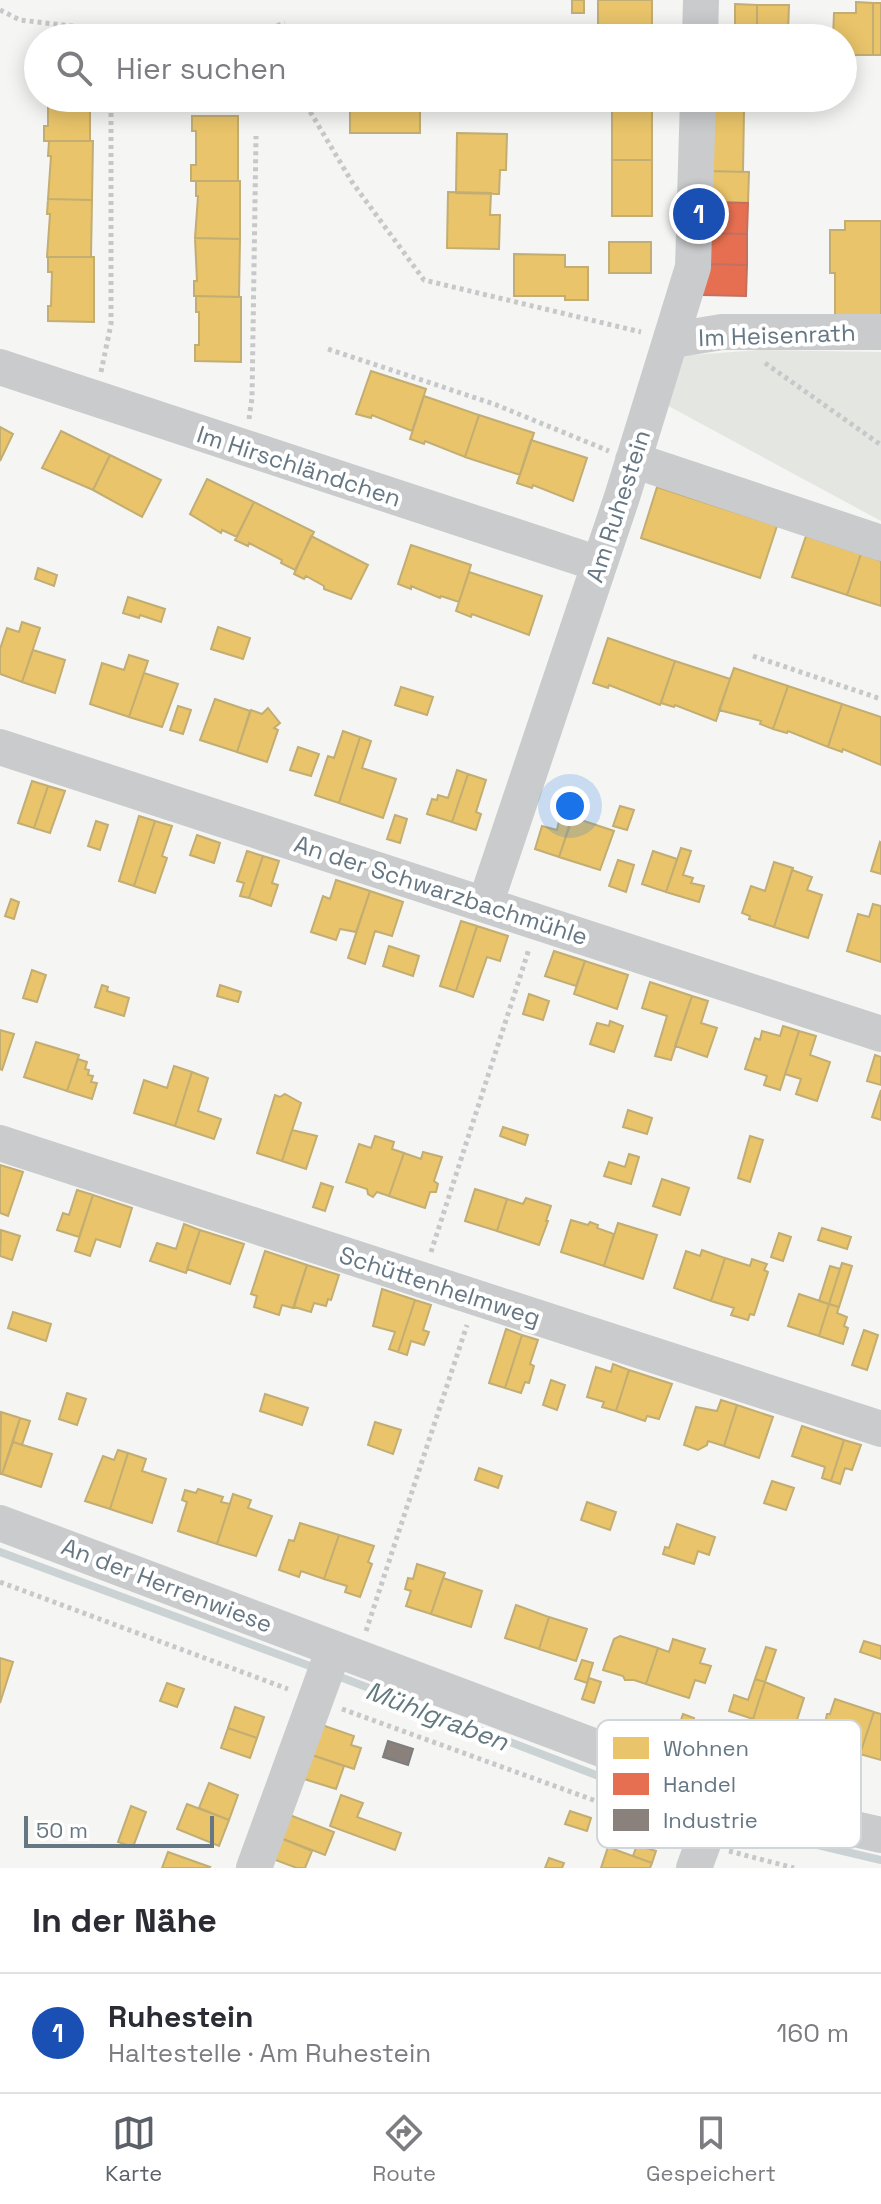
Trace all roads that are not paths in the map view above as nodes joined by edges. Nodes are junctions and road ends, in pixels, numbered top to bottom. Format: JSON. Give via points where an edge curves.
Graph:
{"nodes":[{"id":1,"x":701,"y":0,"type":"edge"},
{"id":2,"x":700,"y":24,"type":"edge"},
{"id":3,"x":698,"y":112,"type":"edge"},
{"id":4,"x":881,"y":332,"type":"edge"},
{"id":5,"x":673,"y":340,"type":"junction"},
{"id":6,"x":0,"y":367,"type":"edge"},
{"id":7,"x":633,"y":460,"type":"junction"},
{"id":8,"x":881,"y":543,"type":"edge"},
{"id":9,"x":599,"y":564,"type":"junction"},
{"id":10,"x":0,"y":747,"type":"edge"},
{"id":11,"x":485,"y":905,"type":"junction"},
{"id":12,"x":881,"y":1034,"type":"edge"},
{"id":13,"x":0,"y":1143,"type":"edge"},
{"id":14,"x":881,"y":1429,"type":"edge"},
{"id":15,"x":0,"y":1523,"type":"edge"},
{"id":16,"x":331,"y":1672,"type":"junction"},
{"id":17,"x":597,"y":1783,"type":"edge"},
{"id":18,"x":861,"y":1830,"type":"edge"},
{"id":19,"x":881,"y":1835,"type":"edge"},
{"id":20,"x":254,"y":1868,"type":"edge"}],
"edges":[{"from":1,"to":2,"type":"street"},
{"from":3,"to":5,"type":"street","name":"Am Ruhestein","via":[[693,267]]},
{"from":4,"to":5,"type":"street","name":"Im Heisenrath","via":[[722,332]]},
{"from":5,"to":7,"type":"street","name":"Am Ruhestein"},
{"from":6,"to":9,"type":"street","name":"Im Hirschländchen"},
{"from":7,"to":8,"type":"street"},
{"from":7,"to":9,"type":"street","name":"Am Ruhestein"},
{"from":9,"to":11,"type":"street","name":"Am Ruhestein"},
{"from":10,"to":11,"type":"street","name":"An der Schwarzbachmühle"},
{"from":11,"to":12,"type":"street","name":"An der Schwarzbachmühle"},
{"from":13,"to":14,"type":"street","name":"Schüttenhelmweg"},
{"from":15,"to":16,"type":"street","name":"An der Herrenwiese"},
{"from":16,"to":17,"type":"street","name":"An der Herrenwiese"},
{"from":16,"to":20,"type":"street"},
{"from":18,"to":19,"type":"street","name":"An der Herrenwiese"}]}
